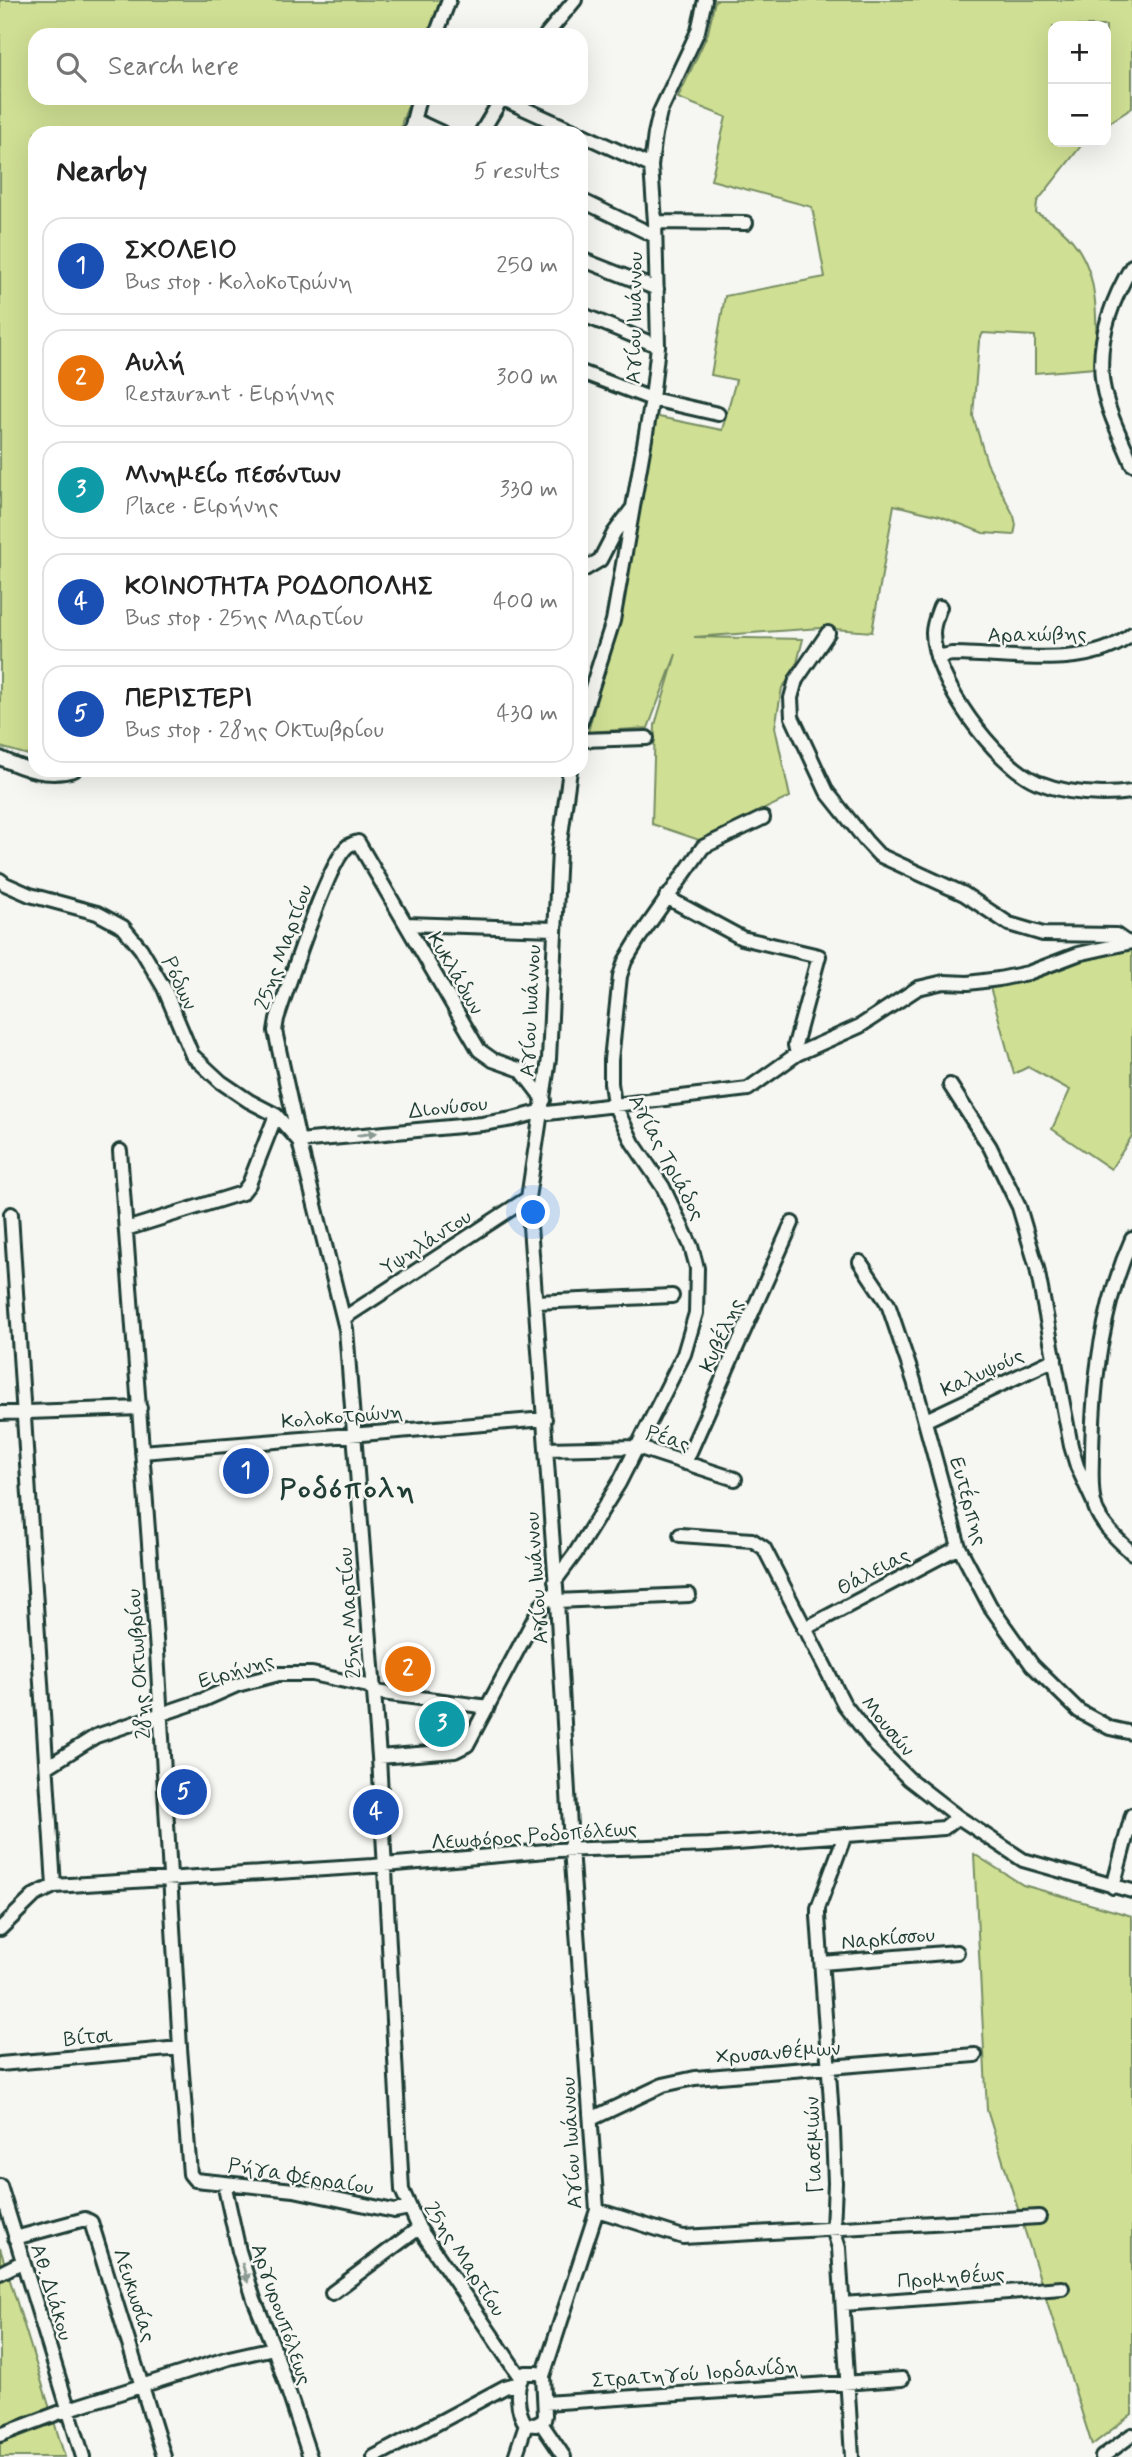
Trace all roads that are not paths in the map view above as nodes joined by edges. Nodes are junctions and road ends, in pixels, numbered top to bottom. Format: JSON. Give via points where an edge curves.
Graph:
{"nodes":[{"id":1,"x":449,"y":0,"type":"edge"},
{"id":2,"x":575,"y":0,"type":"edge"},
{"id":3,"x":705,"y":0,"type":"edge"},
{"id":4,"x":439,"y":28,"type":"edge"},
{"id":5,"x":552,"y":28,"type":"edge"},
{"id":6,"x":417,"y":105,"type":"edge"},
{"id":7,"x":497,"y":105,"type":"edge"},
{"id":8,"x":516,"y":105,"type":"edge"},
{"id":9,"x":414,"y":120,"type":"junction"},
{"id":10,"x":412,"y":126,"type":"edge"},
{"id":11,"x":427,"y":126,"type":"edge"},
{"id":12,"x":485,"y":126,"type":"edge"},
{"id":13,"x":562,"y":126,"type":"edge"},
{"id":14,"x":588,"y":138,"type":"edge"},
{"id":15,"x":651,"y":166,"type":"junction"},
{"id":16,"x":588,"y":203,"type":"edge"},
{"id":17,"x":655,"y":222,"type":"junction"},
{"id":18,"x":746,"y":223,"type":"dead end"},
{"id":19,"x":655,"y":236,"type":"junction"},
{"id":20,"x":588,"y":261,"type":"edge"},
{"id":21,"x":1132,"y":266,"type":"edge"},
{"id":22,"x":657,"y":289,"type":"junction"},
{"id":23,"x":588,"y":317,"type":"edge"},
{"id":24,"x":658,"y":346,"type":"junction"},
{"id":25,"x":588,"y":375,"type":"edge"},
{"id":26,"x":652,"y":399,"type":"junction"},
{"id":27,"x":718,"y":414,"type":"dead end"},
{"id":28,"x":1128,"y":445,"type":"edge"},
{"id":29,"x":1132,"y":464,"type":"edge"},
{"id":30,"x":631,"y":509,"type":"junction"},
{"id":31,"x":588,"y":567,"type":"edge"},
{"id":32,"x":940,"y":607,"type":"dead end"},
{"id":33,"x":828,"y":633,"type":"dead end"},
{"id":34,"x":1132,"y":634,"type":"edge"},
{"id":35,"x":937,"y":657,"type":"junction"},
{"id":36,"x":588,"y":700,"type":"edge"},
{"id":37,"x":647,"y":738,"type":"dead end"},
{"id":38,"x":588,"y":740,"type":"edge"},
{"id":39,"x":0,"y":758,"type":"edge"},
{"id":40,"x":28,"y":769,"type":"edge"},
{"id":41,"x":569,"y":777,"type":"edge"},
{"id":42,"x":1132,"y":792,"type":"edge"},
{"id":43,"x":762,"y":818,"type":"dead end"},
{"id":44,"x":358,"y":842,"type":"joint"},
{"id":45,"x":0,"y":880,"type":"edge"},
{"id":46,"x":666,"y":897,"type":"junction"},
{"id":47,"x":405,"y":924,"type":"junction"},
{"id":48,"x":554,"y":929,"type":"junction"},
{"id":49,"x":1129,"y":942,"type":"edge"},
{"id":50,"x":797,"y":1054,"type":"junction"},
{"id":51,"x":950,"y":1085,"type":"dead end"},
{"id":52,"x":614,"y":1104,"type":"junction"},
{"id":53,"x":543,"y":1105,"type":"junction"},
{"id":54,"x":276,"y":1115,"type":"junction"},
{"id":55,"x":299,"y":1141,"type":"junction"},
{"id":56,"x":120,"y":1151,"type":"dead end"},
{"id":57,"x":528,"y":1198,"type":"junction"},
{"id":58,"x":11,"y":1214,"type":"dead end"},
{"id":59,"x":792,"y":1223,"type":"dead end"},
{"id":60,"x":126,"y":1229,"type":"junction"},
{"id":61,"x":1132,"y":1238,"type":"edge"},
{"id":62,"x":860,"y":1262,"type":"dead end"},
{"id":63,"x":672,"y":1296,"type":"dead end"},
{"id":64,"x":536,"y":1302,"type":"junction"},
{"id":65,"x":344,"y":1318,"type":"junction"},
{"id":66,"x":1055,"y":1359,"type":"junction"},
{"id":67,"x":139,"y":1408,"type":"junction"},
{"id":68,"x":24,"y":1411,"type":"junction"},
{"id":69,"x":0,"y":1413,"type":"edge"},
{"id":70,"x":545,"y":1419,"type":"junction"},
{"id":71,"x":926,"y":1420,"type":"junction"},
{"id":72,"x":356,"y":1434,"type":"junction"},
{"id":73,"x":636,"y":1447,"type":"junction"},
{"id":74,"x":547,"y":1450,"type":"junction"},
{"id":75,"x":142,"y":1452,"type":"junction"},
{"id":76,"x":685,"y":1463,"type":"junction"},
{"id":77,"x":735,"y":1479,"type":"dead end"},
{"id":78,"x":1095,"y":1505,"type":"junction"},
{"id":79,"x":680,"y":1535,"type":"dead end"},
{"id":80,"x":959,"y":1547,"type":"junction"},
{"id":81,"x":1132,"y":1553,"type":"edge"},
{"id":82,"x":556,"y":1591,"type":"junction"},
{"id":83,"x":689,"y":1595,"type":"dead end"},
{"id":84,"x":804,"y":1629,"type":"junction"},
{"id":85,"x":374,"y":1691,"type":"junction"},
{"id":86,"x":488,"y":1707,"type":"junction"},
{"id":87,"x":161,"y":1715,"type":"junction"},
{"id":88,"x":1132,"y":1733,"type":"edge"},
{"id":89,"x":379,"y":1757,"type":"junction"},
{"id":90,"x":47,"y":1767,"type":"junction"},
{"id":91,"x":1132,"y":1815,"type":"edge"},
{"id":92,"x":958,"y":1817,"type":"junction"},
{"id":93,"x":845,"y":1835,"type":"junction"},
{"id":94,"x":571,"y":1850,"type":"junction"},
{"id":95,"x":386,"y":1865,"type":"junction"},
{"id":96,"x":169,"y":1879,"type":"junction"},
{"id":97,"x":54,"y":1886,"type":"junction"},
{"id":98,"x":1114,"y":1888,"type":"junction"},
{"id":99,"x":1132,"y":1891,"type":"edge"},
{"id":100,"x":0,"y":1929,"type":"edge"},
{"id":101,"x":957,"y":1952,"type":"dead end"},
{"id":102,"x":822,"y":1963,"type":"junction"},
{"id":103,"x":180,"y":2048,"type":"junction"},
{"id":104,"x":975,"y":2056,"type":"dead end"},
{"id":105,"x":0,"y":2064,"type":"edge"},
{"id":106,"x":828,"y":2068,"type":"junction"},
{"id":107,"x":591,"y":2119,"type":"junction"},
{"id":108,"x":190,"y":2174,"type":"joint"},
{"id":109,"x":224,"y":2183,"type":"junction"},
{"id":110,"x":0,"y":2186,"type":"edge"},
{"id":111,"x":409,"y":2208,"type":"junction"},
{"id":112,"x":597,"y":2210,"type":"junction"},
{"id":113,"x":1039,"y":2217,"type":"dead end"},
{"id":114,"x":419,"y":2228,"type":"junction"},
{"id":115,"x":833,"y":2229,"type":"junction"},
{"id":116,"x":15,"y":2238,"type":"junction"},
{"id":117,"x":22,"y":2262,"type":"junction"},
{"id":118,"x":0,"y":2273,"type":"edge"},
{"id":119,"x":1062,"y":2288,"type":"dead end"},
{"id":120,"x":332,"y":2293,"type":"dead end"},
{"id":121,"x":843,"y":2304,"type":"junction"},
{"id":122,"x":274,"y":2348,"type":"junction"},
{"id":123,"x":543,"y":2376,"type":"junction"},
{"id":124,"x":902,"y":2379,"type":"dead end"},
{"id":125,"x":519,"y":2380,"type":"junction"},
{"id":126,"x":848,"y":2382,"type":"junction"},
{"id":127,"x":144,"y":2385,"type":"junction"},
{"id":128,"x":545,"y":2403,"type":"junction"},
{"id":129,"x":69,"y":2409,"type":"junction"},
{"id":130,"x":541,"y":2423,"type":"junction"},
{"id":131,"x":526,"y":2424,"type":"junction"},
{"id":132,"x":0,"y":2435,"type":"edge"},
{"id":133,"x":1132,"y":2435,"type":"edge"},
{"id":134,"x":83,"y":2457,"type":"edge"},
{"id":135,"x":164,"y":2457,"type":"edge"},
{"id":136,"x":310,"y":2457,"type":"edge"},
{"id":137,"x":374,"y":2457,"type":"edge"},
{"id":138,"x":515,"y":2457,"type":"edge"},
{"id":139,"x":564,"y":2457,"type":"edge"},
{"id":140,"x":852,"y":2457,"type":"edge"},
{"id":141,"x":1102,"y":2457,"type":"edge"}],
"edges":[{"from":1,"to":4,"type":"street"},
{"from":2,"to":5,"type":"street"},
{"from":3,"to":15,"type":"street","name":"Αγίου Ιωάννου","via":[[698,32],[660,113]]},
{"from":6,"to":9,"type":"street"},
{"from":7,"to":12,"type":"street"},
{"from":8,"to":13,"type":"street"},
{"from":9,"to":10,"type":"street"},
{"from":9,"to":11,"type":"street"},
{"from":14,"to":15,"type":"street"},
{"from":15,"to":17,"type":"street","name":"Αγίου Ιωάννου"},
{"from":16,"to":19,"type":"street"},
{"from":17,"to":18,"type":"street"},
{"from":17,"to":19,"type":"street","name":"Αγίου Ιωάννου"},
{"from":19,"to":22,"type":"street","name":"Αγίου Ιωάννου"},
{"from":20,"to":22,"type":"street"},
{"from":21,"to":28,"type":"street","via":[[1115,298],[1102,344],[1104,393]]},
{"from":22,"to":24,"type":"street","name":"Αγίου Ιωάννου"},
{"from":23,"to":24,"type":"street"},
{"from":24,"to":26,"type":"street","name":"Αγίου Ιωάννου"},
{"from":25,"to":26,"type":"street"},
{"from":26,"to":27,"type":"street"},
{"from":26,"to":30,"type":"street","name":"Αγίου Ιωάννου"},
{"from":28,"to":29,"type":"street"},
{"from":30,"to":31,"type":"street","via":[[600,560]]},
{"from":30,"to":36,"type":"street","name":"Αγίου Ιωάννου","via":[[613,621]]},
{"from":32,"to":35,"type":"street","via":[[933,631]]},
{"from":33,"to":49,"type":"street","via":[[796,680],[792,717],[827,792],[879,855],[964,894],[1026,930],[1116,935]]},
{"from":34,"to":35,"type":"street","name":"Αραχώβης","via":[[1086,656]]},
{"from":35,"to":42,"type":"street","via":[[974,724],[1015,770],[1036,782],[1075,792]]},
{"from":37,"to":38,"type":"street"},
{"from":39,"to":40,"type":"street"},
{"from":41,"to":48,"type":"street","name":"Αγίου Ιωάννου"},
{"from":43,"to":46,"type":"street","name":"Αγίας Τριάδος","via":[[703,847]]},
{"from":44,"to":47,"type":"street","name":"Κυκλάδων"},
{"from":44,"to":55,"type":"street","name":"25ης Μαρτίου","via":[[348,846],[334,869],[276,1019]]},
{"from":45,"to":54,"type":"street","name":"Ρόδων","via":[[30,895],[97,913],[123,927],[164,988],[192,1055],[221,1082]]},
{"from":46,"to":50,"type":"street","via":[[742,938],[819,956],[795,1045]]},
{"from":46,"to":52,"type":"street","name":"Αγίας Τριάδος","via":[[620,976],[611,1060]]},
{"from":47,"to":48,"type":"street"},
{"from":47,"to":53,"type":"street","name":"Κυκλάδων","via":[[479,1050],[521,1070]]},
{"from":48,"to":53,"type":"street","name":"Αγίου Ιωάννου"},
{"from":49,"to":50,"type":"street","name":"Διονύσου","via":[[1028,973],[918,988],[860,1026]]},
{"from":50,"to":52,"type":"street","name":"Διονύσου","via":[[748,1089]]},
{"from":51,"to":66,"type":"street","via":[[990,1147],[1019,1207]]},
{"from":52,"to":53,"type":"street","name":"Διονύσου","via":[[548,1113]]},
{"from":52,"to":73,"type":"street","name":"Αγίας Τριάδος","via":[[672,1204],[697,1268],[696,1313],[684,1354]]},
{"from":55,"to":53,"type":"street","name":"Διονύσου","one_way":true,"via":[[482,1124],[513,1119]]},
{"from":53,"to":57,"type":"street","name":"Αγίου Ιωάννου"},
{"from":54,"to":55,"type":"street","name":"Ρόδων"},
{"from":54,"to":60,"type":"street","via":[[242,1193]]},
{"from":55,"to":65,"type":"street","name":"25ης Μαρτίου"},
{"from":56,"to":60,"type":"street","name":"28ης Οκτωβρίου"},
{"from":57,"to":64,"type":"street","name":"Αγίου Ιωάννου"},
{"from":57,"to":65,"type":"street","name":"Υψηλάντου"},
{"from":58,"to":68,"type":"street"},
{"from":59,"to":76,"type":"street","name":"Κυβέλης"},
{"from":60,"to":67,"type":"street","name":"28ης Οκτωβρίου"},
{"from":61,"to":78,"type":"street","via":[[1109,1303],[1100,1350],[1093,1445]]},
{"from":62,"to":71,"type":"street","name":"Ευτέρπης","via":[[888,1304]]},
{"from":63,"to":64,"type":"street"},
{"from":64,"to":70,"type":"street","name":"Αγίου Ιωάννου"},
{"from":65,"to":72,"type":"street","name":"25ης Μαρτίου"},
{"from":66,"to":71,"type":"street","name":"Καλυψούς"},
{"from":66,"to":78,"type":"street","via":[[1071,1446]]},
{"from":67,"to":68,"type":"street"},
{"from":67,"to":75,"type":"street","name":"28ης Οκτωβρίου"},
{"from":68,"to":69,"type":"street"},
{"from":68,"to":90,"type":"street"},
{"from":70,"to":72,"type":"street","name":"Κολοκοτρώνη"},
{"from":70,"to":74,"type":"street","name":"Αγίου Ιωάννου"},
{"from":71,"to":80,"type":"street","name":"Ευτέρπης"},
{"from":72,"to":75,"type":"street","name":"Κολοκοτρώνη"},
{"from":72,"to":85,"type":"street","name":"25ης Μαρτίου"},
{"from":73,"to":74,"type":"street","name":"Ρέας"},
{"from":73,"to":76,"type":"street","name":"Ρέας"},
{"from":73,"to":82,"type":"street","name":"Αγίας Τριάδος"},
{"from":74,"to":82,"type":"street","name":"Αγίου Ιωάννου"},
{"from":75,"to":87,"type":"street","name":"28ης Οκτωβρίου"},
{"from":76,"to":77,"type":"street","name":"Ρέας"},
{"from":78,"to":81,"type":"street"},
{"from":79,"to":84,"type":"street","name":"Μουσών","via":[[752,1540],[764,1548]]},
{"from":80,"to":84,"type":"street","name":"Θάλειας"},
{"from":80,"to":88,"type":"street","name":"Ευτέρπης","via":[[990,1606],[1032,1665],[1080,1712],[1110,1728]]},
{"from":82,"to":83,"type":"street"},
{"from":82,"to":86,"type":"street","via":[[541,1606]]},
{"from":82,"to":94,"type":"street","name":"Αγίου Ιωάννου"},
{"from":84,"to":92,"type":"street","name":"Μουσών","via":[[845,1704],[876,1746],[908,1779]]},
{"from":85,"to":86,"type":"street","name":"Ειρήνης"},
{"from":85,"to":87,"type":"street","name":"Ειρήνης","via":[[312,1674],[279,1674]]},
{"from":85,"to":89,"type":"street","name":"25ης Μαρτίου"},
{"from":86,"to":89,"type":"street","via":[[461,1748]]},
{"from":87,"to":90,"type":"street","name":"Ειρήνης","via":[[96,1736]]},
{"from":87,"to":96,"type":"street","name":"28ης Οκτωβρίου"},
{"from":89,"to":95,"type":"street","name":"25ης Μαρτίου"},
{"from":90,"to":97,"type":"street"},
{"from":91,"to":98,"type":"street"},
{"from":92,"to":93,"type":"street","name":"Λεωφόρος Ροδοπόλεως","via":[[944,1828]]},
{"from":92,"to":98,"type":"street","name":"Μουσών","via":[[1023,1860]]},
{"from":93,"to":94,"type":"street","name":"Λεωφόρος Ροδοπόλεως"},
{"from":93,"to":102,"type":"street","name":"Γιασεμιών","via":[[818,1908]]},
{"from":94,"to":95,"type":"street","name":"Λεωφόρος Ροδοπόλεως"},
{"from":94,"to":107,"type":"street","name":"Αγίου Ιωάννου"},
{"from":95,"to":96,"type":"street","name":"Λεωφόρος Ροδοπόλεως"},
{"from":95,"to":111,"type":"street","name":"25ης Μαρτίου","via":[[402,2190]]},
{"from":96,"to":97,"type":"street","name":"Λεωφόρος Ροδοπόλεως"},
{"from":96,"to":103,"type":"street","name":"28ης Οκτωβρίου"},
{"from":97,"to":100,"type":"street","name":"Λεωφόρος Ροδοπόλεως","via":[[35,1895]]},
{"from":98,"to":99,"type":"street","name":"Μουσών"},
{"from":101,"to":102,"type":"street","name":"Ναρκίσσου"},
{"from":102,"to":106,"type":"street","name":"Γιασεμιών"},
{"from":103,"to":105,"type":"street","name":"Βίτσι"},
{"from":103,"to":108,"type":"street","name":"28ης Οκτωβρίου"},
{"from":104,"to":106,"type":"street","name":"Χρυσανθέμων"},
{"from":106,"to":107,"type":"street","name":"Χρυσανθέμων","via":[[695,2078],[663,2085]]},
{"from":106,"to":115,"type":"street","name":"Γιασεμιών"},
{"from":107,"to":112,"type":"street","name":"Αγίου Ιωάννου"},
{"from":108,"to":109,"type":"street","name":"Ρήγα Φερραίου","via":[[195,2180]]},
{"from":109,"to":111,"type":"street","name":"Ρήγα Φερραίου","via":[[294,2190],[394,2211]]},
{"from":109,"to":122,"type":"street","name":"Αργυρουπόλεως","one_way":true,"via":[[239,2251]]},
{"from":110,"to":116,"type":"street","name":"Αθ. Διάκου"},
{"from":111,"to":114,"type":"street","name":"25ης Μαρτίου"},
{"from":112,"to":115,"type":"street","via":[[683,2237]]},
{"from":112,"to":123,"type":"street","name":"Αγίου Ιωάννου"},
{"from":113,"to":115,"type":"street"},
{"from":114,"to":120,"type":"street"},
{"from":114,"to":125,"type":"street","name":"25ης Μαρτίου"},
{"from":115,"to":121,"type":"street","name":"Γιασεμιών"},
{"from":116,"to":117,"type":"street","name":"Αθ. Διάκου"},
{"from":116,"to":127,"type":"street","name":"Λευκωσίας","via":[[85,2218],[91,2221]]},
{"from":117,"to":118,"type":"street"},
{"from":117,"to":129,"type":"street","name":"Αθ. Διάκου"},
{"from":119,"to":121,"type":"street","name":"Προμηθέως"},
{"from":121,"to":126,"type":"street","name":"Γιασεμιών"},
{"from":122,"to":127,"type":"street"},
{"from":122,"to":136,"type":"street","name":"Αργυρουπόλεως"},
{"from":123,"to":125,"type":"street","via":[[531,2373]]},
{"from":123,"to":128,"type":"street"},
{"from":124,"to":126,"type":"street","name":"Στρατηγού Ιορδανίδη"},
{"from":125,"to":131,"type":"street","via":[[520,2417]]},
{"from":125,"to":137,"type":"street"},
{"from":126,"to":128,"type":"street","name":"Στρατηγού Ιορδανίδη"},
{"from":126,"to":140,"type":"street","name":"Γιασεμιών"},
{"from":127,"to":129,"type":"street"},
{"from":127,"to":135,"type":"street","name":"Λευκωσίας"},
{"from":128,"to":130,"type":"street"},
{"from":129,"to":132,"type":"street"},
{"from":129,"to":134,"type":"street"},
{"from":130,"to":131,"type":"street"},
{"from":130,"to":139,"type":"street"},
{"from":131,"to":138,"type":"street"},
{"from":133,"to":141,"type":"street"}]}
